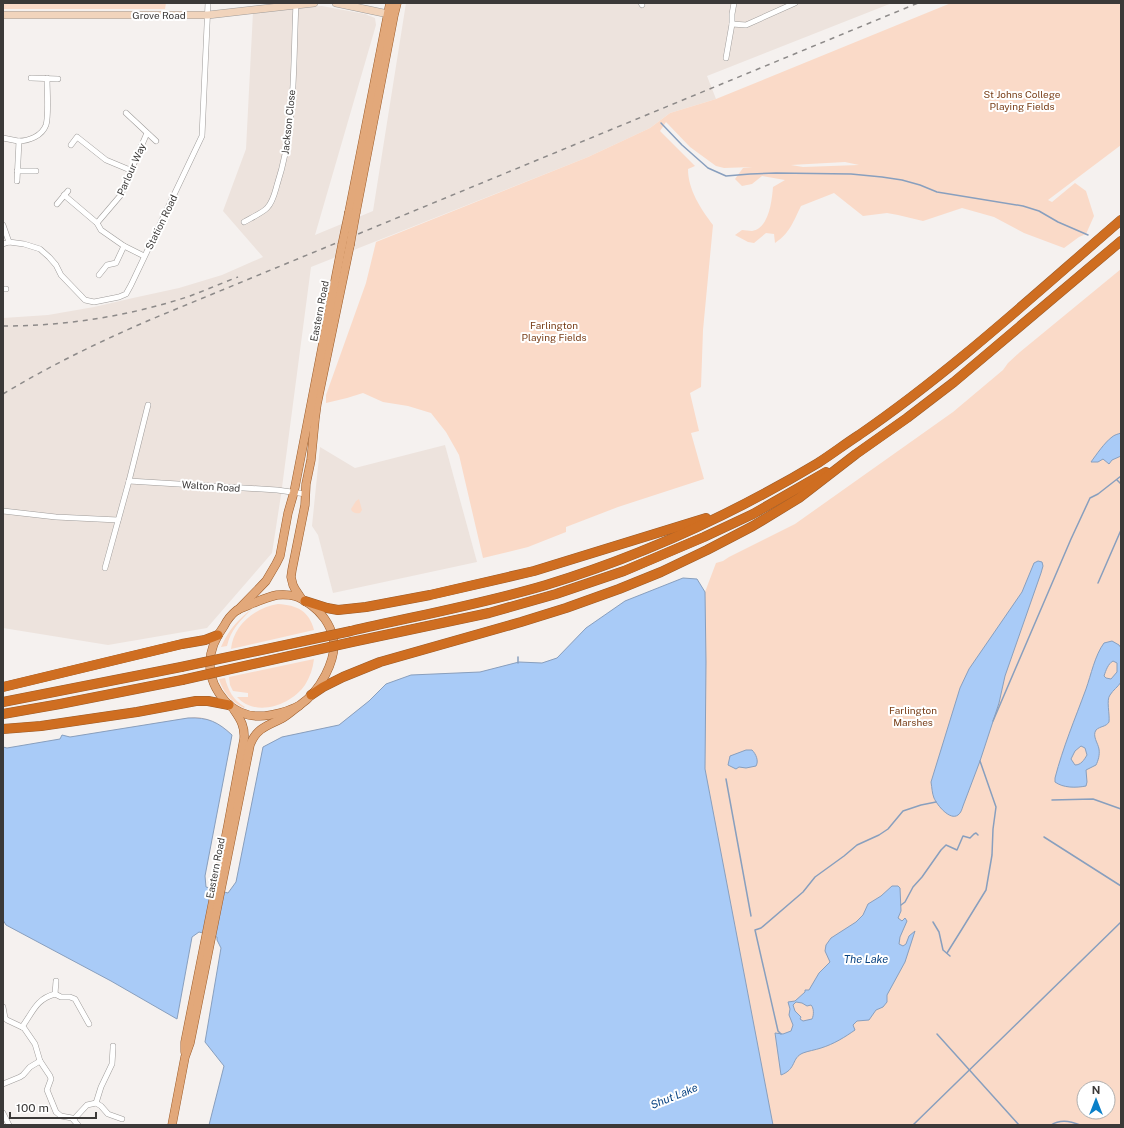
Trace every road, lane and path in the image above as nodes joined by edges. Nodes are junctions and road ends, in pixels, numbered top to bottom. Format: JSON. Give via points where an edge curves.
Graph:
{"nodes":[{"id":1,"x":208,"y":3,"type":"edge"},
{"id":2,"x":314,"y":3,"type":"edge"},
{"id":3,"x":336,"y":3,"type":"edge"},
{"id":4,"x":390,"y":3,"type":"edge"},
{"id":5,"x":397,"y":3,"type":"edge"},
{"id":6,"x":734,"y":3,"type":"edge"},
{"id":7,"x":795,"y":3,"type":"edge"},
{"id":8,"x":296,"y":4,"type":"edge"},
{"id":9,"x":391,"y":14,"type":"junction"},
{"id":10,"x":3,"y":15,"type":"edge"},
{"id":11,"x":208,"y":15,"type":"junction"},
{"id":12,"x":732,"y":24,"type":"junction"},
{"id":13,"x":726,"y":58,"type":"dead end"},
{"id":14,"x":31,"y":78,"type":"dead end"},
{"id":15,"x":47,"y":78,"type":"junction"},
{"id":16,"x":58,"y":79,"type":"dead end"},
{"id":17,"x":126,"y":113,"type":"dead end"},
{"id":18,"x":147,"y":133,"type":"junction"},
{"id":19,"x":3,"y":138,"type":"edge"},
{"id":20,"x":19,"y":141,"type":"junction"},
{"id":21,"x":156,"y":142,"type":"dead end"},
{"id":22,"x":71,"y":146,"type":"dead end"},
{"id":23,"x":130,"y":170,"type":"junction"},
{"id":24,"x":17,"y":171,"type":"junction"},
{"id":25,"x":36,"y":171,"type":"dead end"},
{"id":26,"x":17,"y":181,"type":"dead end"},
{"id":27,"x":68,"y":191,"type":"dead end"},
{"id":28,"x":64,"y":195,"type":"junction"},
{"id":29,"x":57,"y":204,"type":"dead end"},
{"id":30,"x":1121,"y":220,"type":"edge"},
{"id":31,"x":244,"y":222,"type":"dead end"},
{"id":32,"x":97,"y":223,"type":"junction"},
{"id":33,"x":3,"y":225,"type":"edge"},
{"id":34,"x":1121,"y":241,"type":"edge"},
{"id":35,"x":9,"y":242,"type":"junction"},
{"id":36,"x":3,"y":244,"type":"edge"},
{"id":37,"x":346,"y":245,"type":"junction"},
{"id":38,"x":124,"y":246,"type":"junction"},
{"id":39,"x":144,"y":256,"type":"junction"},
{"id":40,"x":100,"y":275,"type":"dead end"},
{"id":41,"x":148,"y":405,"type":"dead end"},
{"id":42,"x":856,"y":454,"type":"junction"},
{"id":43,"x":129,"y":481,"type":"junction"},
{"id":44,"x":294,"y":492,"type":"junction"},
{"id":45,"x":306,"y":494,"type":"junction"},
{"id":46,"x":736,"y":508,"type":"junction"},
{"id":47,"x":3,"y":511,"type":"edge"},
{"id":48,"x":118,"y":520,"type":"junction"},
{"id":49,"x":105,"y":568,"type":"dead end"},
{"id":50,"x":303,"y":599,"type":"junction"},
{"id":51,"x":238,"y":610,"type":"junction"},
{"id":52,"x":218,"y":634,"type":"junction"},
{"id":53,"x":3,"y":687,"type":"edge"},
{"id":54,"x":311,"y":695,"type":"junction"},
{"id":55,"x":3,"y":702,"type":"edge"},
{"id":56,"x":299,"y":706,"type":"junction"},
{"id":57,"x":231,"y":707,"type":"junction"},
{"id":58,"x":3,"y":714,"type":"edge"},
{"id":59,"x":3,"y":729,"type":"edge"},
{"id":60,"x":225,"y":856,"type":"junction"},
{"id":61,"x":56,"y":981,"type":"dead end"},
{"id":62,"x":55,"y":994,"type":"junction"},
{"id":63,"x":3,"y":1007,"type":"edge"},
{"id":64,"x":89,"y":1024,"type":"dead end"},
{"id":65,"x":22,"y":1027,"type":"junction"},
{"id":66,"x":113,"y":1046,"type":"dead end"},
{"id":67,"x":40,"y":1061,"type":"junction"},
{"id":68,"x":3,"y":1084,"type":"edge"},
{"id":69,"x":96,"y":1103,"type":"junction"},
{"id":70,"x":3,"y":1113,"type":"edge"},
{"id":71,"x":74,"y":1119,"type":"junction"},
{"id":72,"x":122,"y":1119,"type":"dead end"},
{"id":73,"x":9,"y":1125,"type":"edge"},
{"id":74,"x":78,"y":1125,"type":"edge"},
{"id":75,"x":172,"y":1125,"type":"edge"}],
"edges":[{"from":1,"to":11,"type":"street","name":"Station Road"},
{"from":2,"to":8,"type":"street","name":"Grove Road"},
{"from":3,"to":9,"type":"street"},
{"from":4,"to":9,"type":"main road","name":"Eastern Road"},
{"from":5,"to":9,"type":"main road","name":"Eastern Road"},
{"from":6,"to":12,"type":"street"},
{"from":7,"to":12,"type":"street","via":[[746,24]]},
{"from":8,"to":11,"type":"street","name":"Grove Road"},
{"from":8,"to":31,"type":"street","name":"Jackson Close","via":[[292,99],[283,166],[267,208]]},
{"from":9,"to":37,"type":"main road","name":"Eastern Road","bridge":true},
{"from":10,"to":11,"type":"street","name":"Grove Road"},
{"from":11,"to":39,"type":"street","name":"Station Road","via":[[202,136]]},
{"from":12,"to":13,"type":"street"},
{"from":14,"to":15,"type":"street"},
{"from":15,"to":16,"type":"street"},
{"from":15,"to":20,"type":"street","via":[[46,125],[35,137]]},
{"from":17,"to":18,"type":"street","name":"Parlour Way"},
{"from":18,"to":21,"type":"street","name":"Parlour Way"},
{"from":18,"to":23,"type":"street","name":"Parlour Way"},
{"from":19,"to":20,"type":"street"},
{"from":20,"to":24,"type":"street"},
{"from":22,"to":23,"type":"street","via":[[77,137],[106,160]]},
{"from":23,"to":32,"type":"street","name":"Parlour Way","via":[[120,196]]},
{"from":24,"to":25,"type":"street"},
{"from":24,"to":26,"type":"street"},
{"from":27,"to":28,"type":"street"},
{"from":28,"to":29,"type":"street"},
{"from":28,"to":32,"type":"street"},
{"from":30,"to":46,"type":"highway","via":[[948,370],[893,412],[819,462]]},
{"from":32,"to":38,"type":"street","via":[[101,230]]},
{"from":33,"to":35,"type":"street"},
{"from":34,"to":42,"type":"highway","via":[[954,382]]},
{"from":35,"to":36,"type":"street","name":"Station Road"},
{"from":35,"to":39,"type":"street","name":"Station Road","via":[[40,249],[79,295],[94,302],[126,294]]},
{"from":37,"to":44,"type":"main road","name":"Eastern Road"},
{"from":37,"to":45,"type":"main road","name":"Eastern Road","via":[[315,419]]},
{"from":38,"to":39,"type":"street"},
{"from":38,"to":40,"type":"street","via":[[116,262],[107,266]]},
{"from":41,"to":43,"type":"street"},
{"from":42,"to":54,"type":"highway","via":[[800,498],[753,526],[661,572],[566,608],[380,662],[338,679]]},
{"from":42,"to":58,"type":"highway","bridge":true,"via":[[753,514],[704,537],[624,571],[556,594],[489,613],[182,680]]},
{"from":43,"to":44,"type":"street","name":"Walton Road"},
{"from":43,"to":48,"type":"street"},
{"from":44,"to":45,"type":"street","name":"Walton Road"},
{"from":44,"to":51,"type":"main road","name":"Eastern Road","via":[[280,556],[266,581]]},
{"from":45,"to":50,"type":"main road","name":"Eastern Road","via":[[291,577],[295,589]]},
{"from":46,"to":50,"type":"highway","via":[[534,570],[430,595],[338,610]]},
{"from":46,"to":55,"type":"highway","bridge":true,"via":[[676,537],[593,570],[494,599],[181,667]]},
{"from":47,"to":48,"type":"street"},
{"from":48,"to":49,"type":"street"},
{"from":50,"to":51,"type":"main road","via":[[277,595]]},
{"from":50,"to":54,"type":"main road","via":[[328,623],[334,642],[327,672]]},
{"from":51,"to":52,"type":"main road"},
{"from":52,"to":53,"type":"highway","via":[[205,640]]},
{"from":52,"to":57,"type":"main road","via":[[210,658],[210,671],[218,693]]},
{"from":54,"to":56,"type":"main road"},
{"from":56,"to":57,"type":"main road","via":[[273,715],[260,716]]},
{"from":56,"to":60,"type":"main road","name":"Eastern Road","via":[[262,728],[251,741]]},
{"from":57,"to":59,"type":"highway","via":[[208,701],[196,701],[41,726]]},
{"from":57,"to":60,"type":"main road","name":"Eastern Road","via":[[243,724],[244,733]]},
{"from":60,"to":75,"type":"main road","name":"Eastern Road","via":[[185,1042],[185,1057]]},
{"from":61,"to":62,"type":"street"},
{"from":62,"to":64,"type":"street","via":[[75,999]]},
{"from":62,"to":65,"type":"street","via":[[39,1001]]},
{"from":63,"to":65,"type":"street","via":[[7,1020]]},
{"from":65,"to":67,"type":"street","via":[[34,1044]]},
{"from":66,"to":69,"type":"street","via":[[112,1064]]},
{"from":67,"to":68,"type":"street","via":[[20,1078]]},
{"from":67,"to":71,"type":"street","via":[[49,1072],[51,1079],[47,1090],[56,1112]]},
{"from":69,"to":71,"type":"street","via":[[87,1105]]},
{"from":69,"to":72,"type":"street","via":[[108,1114]]},
{"from":70,"to":73,"type":"street"},
{"from":71,"to":74,"type":"street"}]}
